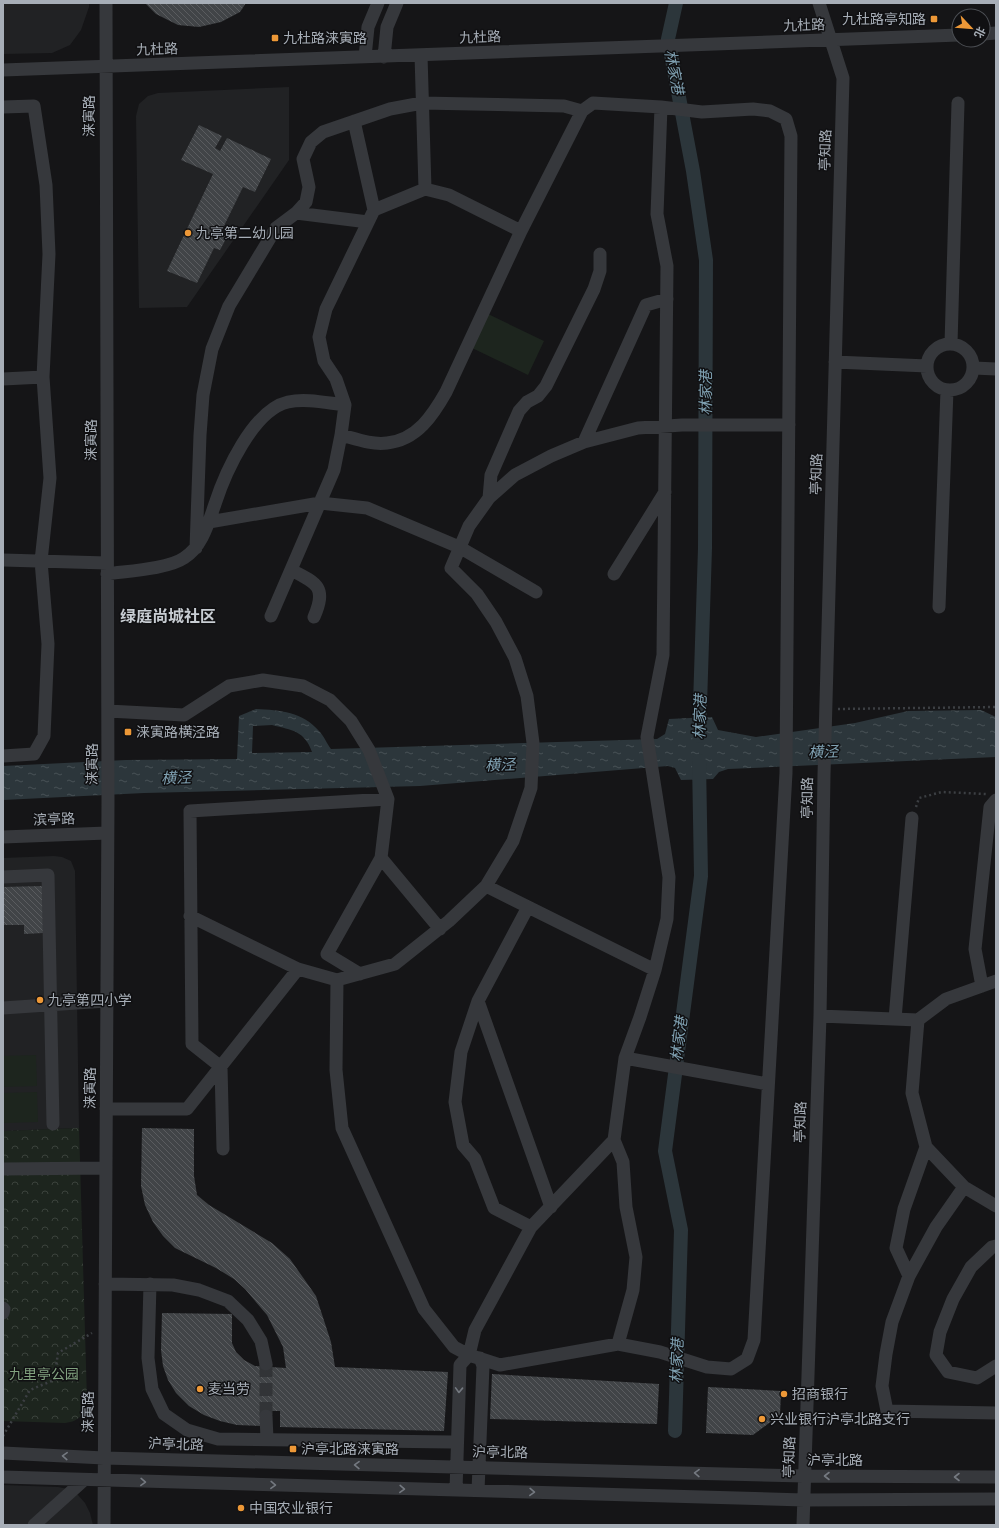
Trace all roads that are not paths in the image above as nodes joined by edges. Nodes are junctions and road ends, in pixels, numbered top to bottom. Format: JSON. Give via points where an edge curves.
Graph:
{"nodes":[{"id":1,"x":106,"y":3,"type":"edge"},
{"id":2,"x":378,"y":3,"type":"edge"},
{"id":3,"x":398,"y":3,"type":"edge"},
{"id":4,"x":819,"y":3,"type":"edge"},
{"id":5,"x":951,"y":34,"type":"edge"},
{"id":6,"x":831,"y":40,"type":"junction"},
{"id":7,"x":421,"y":55,"type":"junction"},
{"id":8,"x":384,"y":56,"type":"junction"},
{"id":9,"x":365,"y":57,"type":"junction"},
{"id":10,"x":105,"y":67,"type":"junction"},
{"id":11,"x":3,"y":70,"type":"edge"},
{"id":12,"x":422,"y":103,"type":"junction"},
{"id":13,"x":958,"y":103,"type":"dead end"},
{"id":14,"x":3,"y":107,"type":"edge"},
{"id":15,"x":661,"y":107,"type":"junction"},
{"id":16,"x":582,"y":111,"type":"junction"},
{"id":17,"x":354,"y":121,"type":"junction"},
{"id":18,"x":425,"y":189,"type":"junction"},
{"id":19,"x":296,"y":213,"type":"junction"},
{"id":20,"x":371,"y":216,"type":"junction"},
{"id":21,"x":521,"y":231,"type":"junction"},
{"id":22,"x":600,"y":254,"type":"dead end"},
{"id":23,"x":667,"y":299,"type":"junction"},
{"id":24,"x":951,"y":344,"type":"junction"},
{"id":25,"x":835,"y":362,"type":"junction"},
{"id":26,"x":927,"y":366,"type":"junction"},
{"id":27,"x":974,"y":368,"type":"junction"},
{"id":28,"x":996,"y":369,"type":"edge"},
{"id":29,"x":43,"y":377,"type":"junction"},
{"id":30,"x":3,"y":379,"type":"edge"},
{"id":31,"x":947,"y":390,"type":"junction"},
{"id":32,"x":345,"y":405,"type":"junction"},
{"id":33,"x":789,"y":425,"type":"junction"},
{"id":34,"x":666,"y":426,"type":"junction"},
{"id":35,"x":341,"y":435,"type":"junction"},
{"id":36,"x":584,"y":442,"type":"junction"},
{"id":37,"x":665,"y":492,"type":"junction"},
{"id":38,"x":489,"y":498,"type":"junction"},
{"id":39,"x":320,"y":502,"type":"junction"},
{"id":40,"x":209,"y":522,"type":"junction"},
{"id":41,"x":460,"y":547,"type":"junction"},
{"id":42,"x":196,"y":548,"type":"junction"},
{"id":43,"x":3,"y":560,"type":"edge"},
{"id":44,"x":41,"y":561,"type":"junction"},
{"id":45,"x":107,"y":568,"type":"junction"},
{"id":46,"x":291,"y":570,"type":"junction"},
{"id":47,"x":614,"y":574,"type":"dead end"},
{"id":48,"x":536,"y":592,"type":"dead end"},
{"id":49,"x":939,"y":607,"type":"dead end"},
{"id":50,"x":271,"y":616,"type":"dead end"},
{"id":51,"x":314,"y":617,"type":"dead end"},
{"id":52,"x":108,"y":711,"type":"junction"},
{"id":53,"x":3,"y":756,"type":"edge"},
{"id":54,"x":992,"y":797,"type":"edge"},
{"id":55,"x":388,"y":799,"type":"junction"},
{"id":56,"x":912,"y":818,"type":"road end"},
{"id":57,"x":107,"y":833,"type":"junction"},
{"id":58,"x":3,"y":837,"type":"edge"},
{"id":59,"x":381,"y":858,"type":"junction"},
{"id":60,"x":3,"y":877,"type":"edge"},
{"id":61,"x":486,"y":886,"type":"junction"},
{"id":62,"x":528,"y":907,"type":"junction"},
{"id":63,"x":190,"y":916,"type":"junction"},
{"id":64,"x":440,"y":928,"type":"junction"},
{"id":65,"x":298,"y":969,"type":"junction"},
{"id":66,"x":655,"y":970,"type":"junction"},
{"id":67,"x":360,"y":974,"type":"junction"},
{"id":68,"x":337,"y":980,"type":"junction"},
{"id":69,"x":996,"y":981,"type":"edge"},
{"id":70,"x":982,"y":986,"type":"junction"},
{"id":71,"x":106,"y":1001,"type":"junction"},
{"id":72,"x":478,"y":1001,"type":"junction"},
{"id":73,"x":51,"y":1005,"type":"junction"},
{"id":74,"x":3,"y":1008,"type":"edge"},
{"id":75,"x":820,"y":1016,"type":"junction"},
{"id":76,"x":895,"y":1019,"type":"junction"},
{"id":77,"x":918,"y":1020,"type":"junction"},
{"id":78,"x":625,"y":1058,"type":"junction"},
{"id":79,"x":221,"y":1067,"type":"junction"},
{"id":80,"x":768,"y":1084,"type":"junction"},
{"id":81,"x":106,"y":1109,"type":"junction"},
{"id":82,"x":53,"y":1124,"type":"dead end"},
{"id":83,"x":614,"y":1140,"type":"junction"},
{"id":84,"x":926,"y":1147,"type":"junction"},
{"id":85,"x":223,"y":1149,"type":"dead end"},
{"id":86,"x":106,"y":1168,"type":"junction"},
{"id":87,"x":3,"y":1169,"type":"edge"},
{"id":88,"x":964,"y":1187,"type":"junction"},
{"id":89,"x":996,"y":1206,"type":"edge"},
{"id":90,"x":551,"y":1207,"type":"junction"},
{"id":91,"x":531,"y":1227,"type":"junction"},
{"id":92,"x":996,"y":1246,"type":"edge"},
{"id":93,"x":909,"y":1276,"type":"junction"},
{"id":94,"x":105,"y":1284,"type":"junction"},
{"id":95,"x":150,"y":1284,"type":"junction"},
{"id":96,"x":3,"y":1308,"type":"edge"},
{"id":97,"x":3,"y":1313,"type":"edge"},
{"id":98,"x":618,"y":1344,"type":"junction"},
{"id":99,"x":474,"y":1356,"type":"junction"},
{"id":100,"x":266,"y":1364,"type":"tunnel mouth"},
{"id":101,"x":996,"y":1366,"type":"edge"},
{"id":102,"x":996,"y":1413,"type":"edge"},
{"id":103,"x":266,"y":1416,"type":"tunnel mouth"},
{"id":104,"x":266,"y":1439,"type":"junction"},
{"id":105,"x":452,"y":1442,"type":"dead end"},
{"id":106,"x":3,"y":1453,"type":"edge"},
{"id":107,"x":104,"y":1458,"type":"junction"},
{"id":108,"x":456,"y":1467,"type":"junction"},
{"id":109,"x":479,"y":1468,"type":"junction"},
{"id":110,"x":804,"y":1476,"type":"junction"},
{"id":111,"x":3,"y":1477,"type":"edge"},
{"id":112,"x":996,"y":1477,"type":"edge"},
{"id":113,"x":84,"y":1480,"type":"junction"},
{"id":114,"x":104,"y":1481,"type":"junction"},
{"id":115,"x":456,"y":1490,"type":"junction"},
{"id":116,"x":478,"y":1491,"type":"junction"},
{"id":117,"x":996,"y":1499,"type":"edge"},
{"id":118,"x":804,"y":1500,"type":"junction"},
{"id":119,"x":34,"y":1525,"type":"edge"},
{"id":120,"x":104,"y":1525,"type":"edge"},
{"id":121,"x":803,"y":1525,"type":"edge"}],
"edges":[{"from":1,"to":10,"type":"street","name":"涞寅路"},
{"from":2,"to":9,"type":"street","via":[[368,27]]},
{"from":3,"to":8,"type":"street","via":[[387,27]]},
{"from":4,"to":6,"type":"street","name":"亭知路"},
{"from":5,"to":6,"type":"street","name":"九杜路"},
{"from":6,"to":7,"type":"street","name":"九杜路"},
{"from":6,"to":25,"type":"street","name":"亭知路","via":[[843,78]]},
{"from":7,"to":8,"type":"street","name":"九杜路"},
{"from":7,"to":12,"type":"street"},
{"from":8,"to":9,"type":"street","name":"九杜路"},
{"from":9,"to":10,"type":"street","name":"九杜路"},
{"from":10,"to":11,"type":"street","name":"九杜路"},
{"from":10,"to":45,"type":"street","name":"涞寅路"},
{"from":12,"to":16,"type":"street","via":[[564,106]]},
{"from":12,"to":17,"type":"street","via":[[390,109]]},
{"from":12,"to":18,"type":"street"},
{"from":13,"to":24,"type":"street"},
{"from":14,"to":29,"type":"street","via":[[34,106],[46,185],[49,254]]},
{"from":15,"to":16,"type":"street","via":[[593,103]]},
{"from":15,"to":23,"type":"street","via":[[657,214],[667,266]]},
{"from":15,"to":33,"type":"street","via":[[702,112],[753,109],[770,111],[786,119],[791,136]]},
{"from":16,"to":21,"type":"street"},
{"from":17,"to":19,"type":"street","via":[[323,132],[311,142],[303,159],[309,188],[306,202]]},
{"from":17,"to":20,"type":"street"},
{"from":18,"to":20,"type":"street"},
{"from":18,"to":21,"type":"street","via":[[449,195]]},
{"from":19,"to":20,"type":"street"},
{"from":19,"to":42,"type":"street","via":[[276,228],[228,306],[212,349],[203,395]]},
{"from":20,"to":32,"type":"street","via":[[326,309],[319,337],[324,361],[336,379]]},
{"from":21,"to":35,"type":"street","via":[[446,392],[435,412],[421,428],[405,438],[387,443],[368,442]]},
{"from":22,"to":38,"type":"street","via":[[600,271],[594,289],[546,386],[519,411],[491,475]]},
{"from":23,"to":34,"type":"street"},
{"from":23,"to":36,"type":"street","via":[[646,305]]},
{"from":24,"to":26,"type":"street","via":[[937,348],[928,358]]},
{"from":24,"to":27,"type":"street","via":[[958,345],[970,354]]},
{"from":25,"to":26,"type":"street"},
{"from":25,"to":75,"type":"street","name":"亭知路","via":[[825,709]]},
{"from":26,"to":31,"type":"street","via":[[934,384]]},
{"from":27,"to":28,"type":"street"},
{"from":27,"to":31,"type":"street","via":[[968,383],[955,390]]},
{"from":29,"to":30,"type":"street"},
{"from":29,"to":44,"type":"street","via":[[50,478]]},
{"from":31,"to":49,"type":"street"},
{"from":32,"to":35,"type":"street"},
{"from":32,"to":40,"type":"street","via":[[309,400],[287,402],[269,411],[252,430],[235,456],[221,486]]},
{"from":33,"to":34,"type":"street"},
{"from":33,"to":80,"type":"street","via":[[786,773]]},
{"from":34,"to":36,"type":"street","via":[[638,428]]},
{"from":34,"to":37,"type":"street"},
{"from":35,"to":39,"type":"street","via":[[334,470]]},
{"from":36,"to":38,"type":"street","via":[[550,456],[515,475]]},
{"from":37,"to":47,"type":"street"},
{"from":37,"to":66,"type":"street","via":[[663,655],[647,737],[669,877],[667,919]]},
{"from":38,"to":41,"type":"street","via":[[469,526]]},
{"from":39,"to":40,"type":"street"},
{"from":39,"to":41,"type":"street","via":[[367,508]]},
{"from":39,"to":46,"type":"street"},
{"from":40,"to":42,"type":"street"},
{"from":41,"to":48,"type":"street"},
{"from":41,"to":61,"type":"street","via":[[451,568],[477,594],[496,622],[515,658],[527,696],[533,743],[531,788],[513,841]]},
{"from":42,"to":45,"type":"street","via":[[183,559],[169,565]]},
{"from":43,"to":44,"type":"street"},
{"from":44,"to":45,"type":"street"},
{"from":44,"to":53,"type":"street","via":[[48,644],[44,736],[34,754]]},
{"from":45,"to":52,"type":"street","name":"涞寅路"},
{"from":46,"to":50,"type":"street"},
{"from":46,"to":51,"type":"street","via":[[317,586],[321,596]]},
{"from":52,"to":55,"type":"street","via":[[184,715],[229,686],[263,680],[303,686],[330,700],[351,721],[369,750]]},
{"from":52,"to":57,"type":"street","name":"涞寅路"},
{"from":54,"to":70,"type":"street","via":[[975,949]]},
{"from":55,"to":59,"type":"street"},
{"from":55,"to":63,"type":"street","via":[[190,811]]},
{"from":56,"to":76,"type":"street"},
{"from":57,"to":58,"type":"street","name":"滨亭路"},
{"from":57,"to":71,"type":"street","name":"涞寅路"},
{"from":59,"to":64,"type":"street"},
{"from":59,"to":67,"type":"street","via":[[327,954]]},
{"from":60,"to":73,"type":"street","via":[[48,875]]},
{"from":61,"to":62,"type":"street"},
{"from":61,"to":64,"type":"street"},
{"from":62,"to":66,"type":"street"},
{"from":62,"to":72,"type":"street"},
{"from":63,"to":65,"type":"street"},
{"from":63,"to":79,"type":"street","via":[[192,1044]]},
{"from":64,"to":67,"type":"street","via":[[395,964]]},
{"from":65,"to":68,"type":"street"},
{"from":65,"to":79,"type":"street"},
{"from":66,"to":78,"type":"street"},
{"from":67,"to":68,"type":"street"},
{"from":68,"to":99,"type":"street","via":[[336,1070],[342,1128],[424,1309],[454,1346]]},
{"from":69,"to":70,"type":"street"},
{"from":70,"to":77,"type":"street","via":[[946,999]]},
{"from":71,"to":73,"type":"street"},
{"from":71,"to":81,"type":"street","name":"涞寅路"},
{"from":72,"to":90,"type":"street"},
{"from":72,"to":91,"type":"street","via":[[461,1052],[455,1102],[463,1145],[475,1159],[494,1208]]},
{"from":73,"to":74,"type":"street"},
{"from":73,"to":82,"type":"street"},
{"from":75,"to":76,"type":"street"},
{"from":75,"to":110,"type":"street","name":"亭知路"},
{"from":76,"to":77,"type":"street"},
{"from":77,"to":84,"type":"street","via":[[912,1093]]},
{"from":78,"to":80,"type":"street"},
{"from":78,"to":83,"type":"street"},
{"from":79,"to":81,"type":"street","via":[[188,1109]]},
{"from":79,"to":85,"type":"street"},
{"from":80,"to":98,"type":"street","via":[[754,1340],[747,1359],[731,1369],[707,1367],[660,1352]]},
{"from":81,"to":86,"type":"street","name":"涞寅路"},
{"from":83,"to":90,"type":"street"},
{"from":83,"to":98,"type":"street","via":[[623,1162],[626,1207],[636,1257],[632,1290]]},
{"from":84,"to":88,"type":"street"},
{"from":84,"to":93,"type":"street","via":[[904,1209],[896,1248]]},
{"from":86,"to":87,"type":"street"},
{"from":86,"to":94,"type":"street","name":"涞寅路"},
{"from":88,"to":89,"type":"street"},
{"from":88,"to":93,"type":"street","via":[[936,1228]]},
{"from":90,"to":91,"type":"street"},
{"from":91,"to":99,"type":"street","via":[[475,1330]]},
{"from":92,"to":101,"type":"street","via":[[971,1267],[940,1332],[936,1355],[948,1372],[978,1378]]},
{"from":93,"to":102,"type":"street","via":[[892,1322],[886,1354],[882,1386],[887,1411]]},
{"from":94,"to":95,"type":"street"},
{"from":94,"to":107,"type":"street","name":"涞寅路"},
{"from":95,"to":100,"type":"street","via":[[199,1290],[228,1301],[248,1320],[261,1340]]},
{"from":95,"to":104,"type":"street","via":[[148,1358],[152,1389],[164,1414],[187,1430],[218,1439]]},
{"from":96,"to":97,"type":"street"},
{"from":98,"to":99,"type":"street","via":[[500,1365]]},
{"from":99,"to":108,"type":"street","one_way":true,"via":[[460,1365]]},
{"from":99,"to":109,"type":"street","via":[[483,1366]]},
{"from":103,"to":104,"type":"street"},
{"from":104,"to":105,"type":"street"},
{"from":107,"to":106,"type":"street","name":"沪亭北路","one_way":true},
{"from":108,"to":107,"type":"street","name":"沪亭北路","one_way":true},
{"from":107,"to":114,"type":"street","name":"涞寅路"},
{"from":108,"to":109,"type":"street","name":"沪亭北路"},
{"from":108,"to":115,"type":"street"},
{"from":110,"to":109,"type":"street","name":"沪亭北路","one_way":true},
{"from":109,"to":116,"type":"street"},
{"from":112,"to":110,"type":"street","name":"沪亭北路","one_way":true},
{"from":110,"to":118,"type":"street","name":"亭知路"},
{"from":111,"to":113,"type":"street"},
{"from":113,"to":114,"type":"street"},
{"from":113,"to":119,"type":"street"},
{"from":114,"to":115,"type":"street","one_way":true},
{"from":114,"to":120,"type":"street","name":"涞寅路"},
{"from":115,"to":116,"type":"street"},
{"from":116,"to":118,"type":"street","one_way":true},
{"from":117,"to":118,"type":"street"},
{"from":118,"to":121,"type":"street","name":"亭知路"}]}
